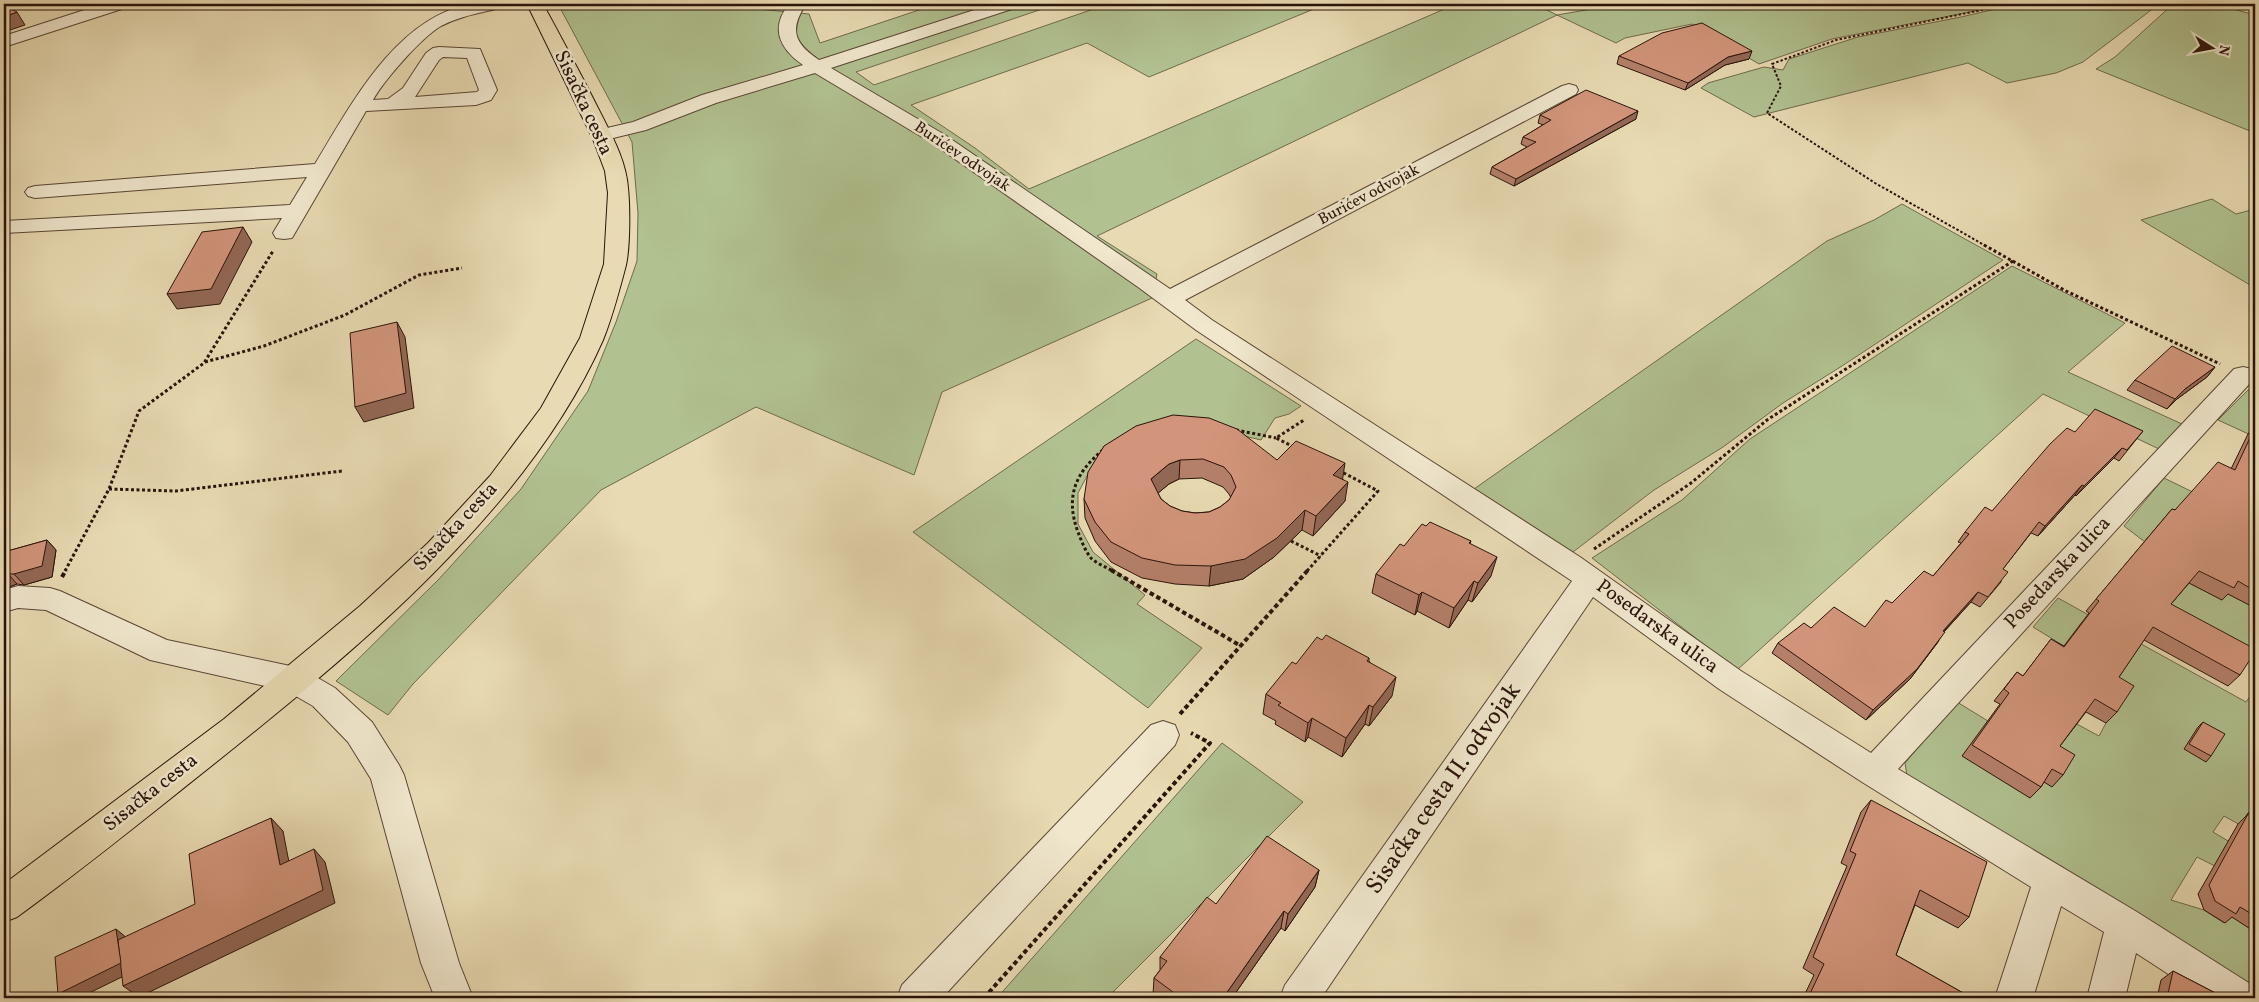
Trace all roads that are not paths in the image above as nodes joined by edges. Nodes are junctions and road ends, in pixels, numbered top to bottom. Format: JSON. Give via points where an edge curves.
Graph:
{"nodes":[{"id":1,"x":119,"y":4,"type":"edge"},
{"id":2,"x":494,"y":4,"type":"edge"},
{"id":3,"x":536,"y":4,"type":"edge"},
{"id":4,"x":798,"y":4,"type":"edge"},
{"id":5,"x":1008,"y":4,"type":"edge"},
{"id":6,"x":4,"y":42,"type":"edge"},
{"id":7,"x":817,"y":67,"type":"junction"},
{"id":8,"x":1569,"y":90,"type":"dead end"},
{"id":9,"x":394,"y":103,"type":"junction"},
{"id":10,"x":361,"y":106,"type":"junction"},
{"id":11,"x":602,"y":135,"type":"junction"},
{"id":12,"x":322,"y":170,"type":"junction"},
{"id":13,"x":35,"y":192,"type":"dead end"},
{"id":14,"x":297,"y":211,"type":"junction"},
{"id":15,"x":4,"y":227,"type":"edge"},
{"id":16,"x":284,"y":233,"type":"road end"},
{"id":17,"x":1169,"y":299,"type":"junction"},
{"id":18,"x":2243,"y":375,"type":"road end"},
{"id":19,"x":1491,"y":514,"type":"joint"},
{"id":20,"x":1579,"y":572,"type":"junction"},
{"id":21,"x":4,"y":601,"type":"edge"},
{"id":22,"x":295,"y":680,"type":"junction"},
{"id":23,"x":1176,"y":727,"type":"road end"},
{"id":24,"x":1874,"y":772,"type":"junction"},
{"id":25,"x":2051,"y":881,"type":"junction"},
{"id":26,"x":4,"y":906,"type":"edge"},
{"id":27,"x":2124,"y":924,"type":"junction"},
{"id":28,"x":454,"y":998,"type":"edge"},
{"id":29,"x":916,"y":998,"type":"edge"},
{"id":30,"x":1299,"y":998,"type":"edge"},
{"id":31,"x":2014,"y":998,"type":"edge"},
{"id":32,"x":2106,"y":998,"type":"edge"},
{"id":33,"x":2238,"y":998,"type":"edge"}],
"edges":[{"from":1,"to":6,"type":"street"},
{"from":2,"to":10,"type":"street","via":[[464,10],[434,23],[372,85]]},
{"from":3,"to":11,"type":"main road","name":"Sisačka cesta"},
{"from":4,"to":7,"type":"street","name":"Burićev odvojak","via":[[787,16],[789,40]]},
{"from":5,"to":7,"type":"street"},
{"from":7,"to":11,"type":"street","via":[[709,99],[639,126]]},
{"from":7,"to":17,"type":"street","name":"Burićev odvojak","via":[[902,116]]},
{"from":8,"to":17,"type":"street","name":"Burićev odvojak"},
{"from":9,"to":9,"type":"street","via":[[476,99],[488,90],[474,53],[439,52],[432,57],[410,92]]},
{"from":9,"to":10,"type":"street"},
{"from":10,"to":12,"type":"street"},
{"from":11,"to":22,"type":"main road","name":"Sisačka cesta","via":[[617,181],[615,262],[605,302],[585,353],[559,401],[517,461],[456,531],[388,598]]},
{"from":12,"to":13,"type":"street"},
{"from":12,"to":14,"type":"street"},
{"from":14,"to":15,"type":"street"},
{"from":14,"to":16,"type":"street"},
{"from":17,"to":19,"type":"street","name":"Burićev odvojak","via":[[1325,407]]},
{"from":18,"to":24,"type":"street","name":"Posedarska ulica"},
{"from":19,"to":20,"type":"street","name":"Posedarska ulica"},
{"from":20,"to":24,"type":"street","name":"Posedarska ulica","via":[[1730,680]]},
{"from":20,"to":30,"type":"street","name":"Sisačka cesta II. odvojak"},
{"from":21,"to":22,"type":"street","via":[[50,599],[161,651]]},
{"from":22,"to":26,"type":"main road","name":"Sisačka cesta"},
{"from":22,"to":28,"type":"street","via":[[324,697],[360,732],[388,776],[440,963]]},
{"from":23,"to":29,"type":"street"},
{"from":24,"to":25,"type":"street","name":"Posedarska ulica"},
{"from":25,"to":27,"type":"street","name":"Posedarska ulica"},
{"from":25,"to":31,"type":"street"},
{"from":27,"to":32,"type":"street"},
{"from":27,"to":33,"type":"street","name":"Posedarska ulica"}]}
